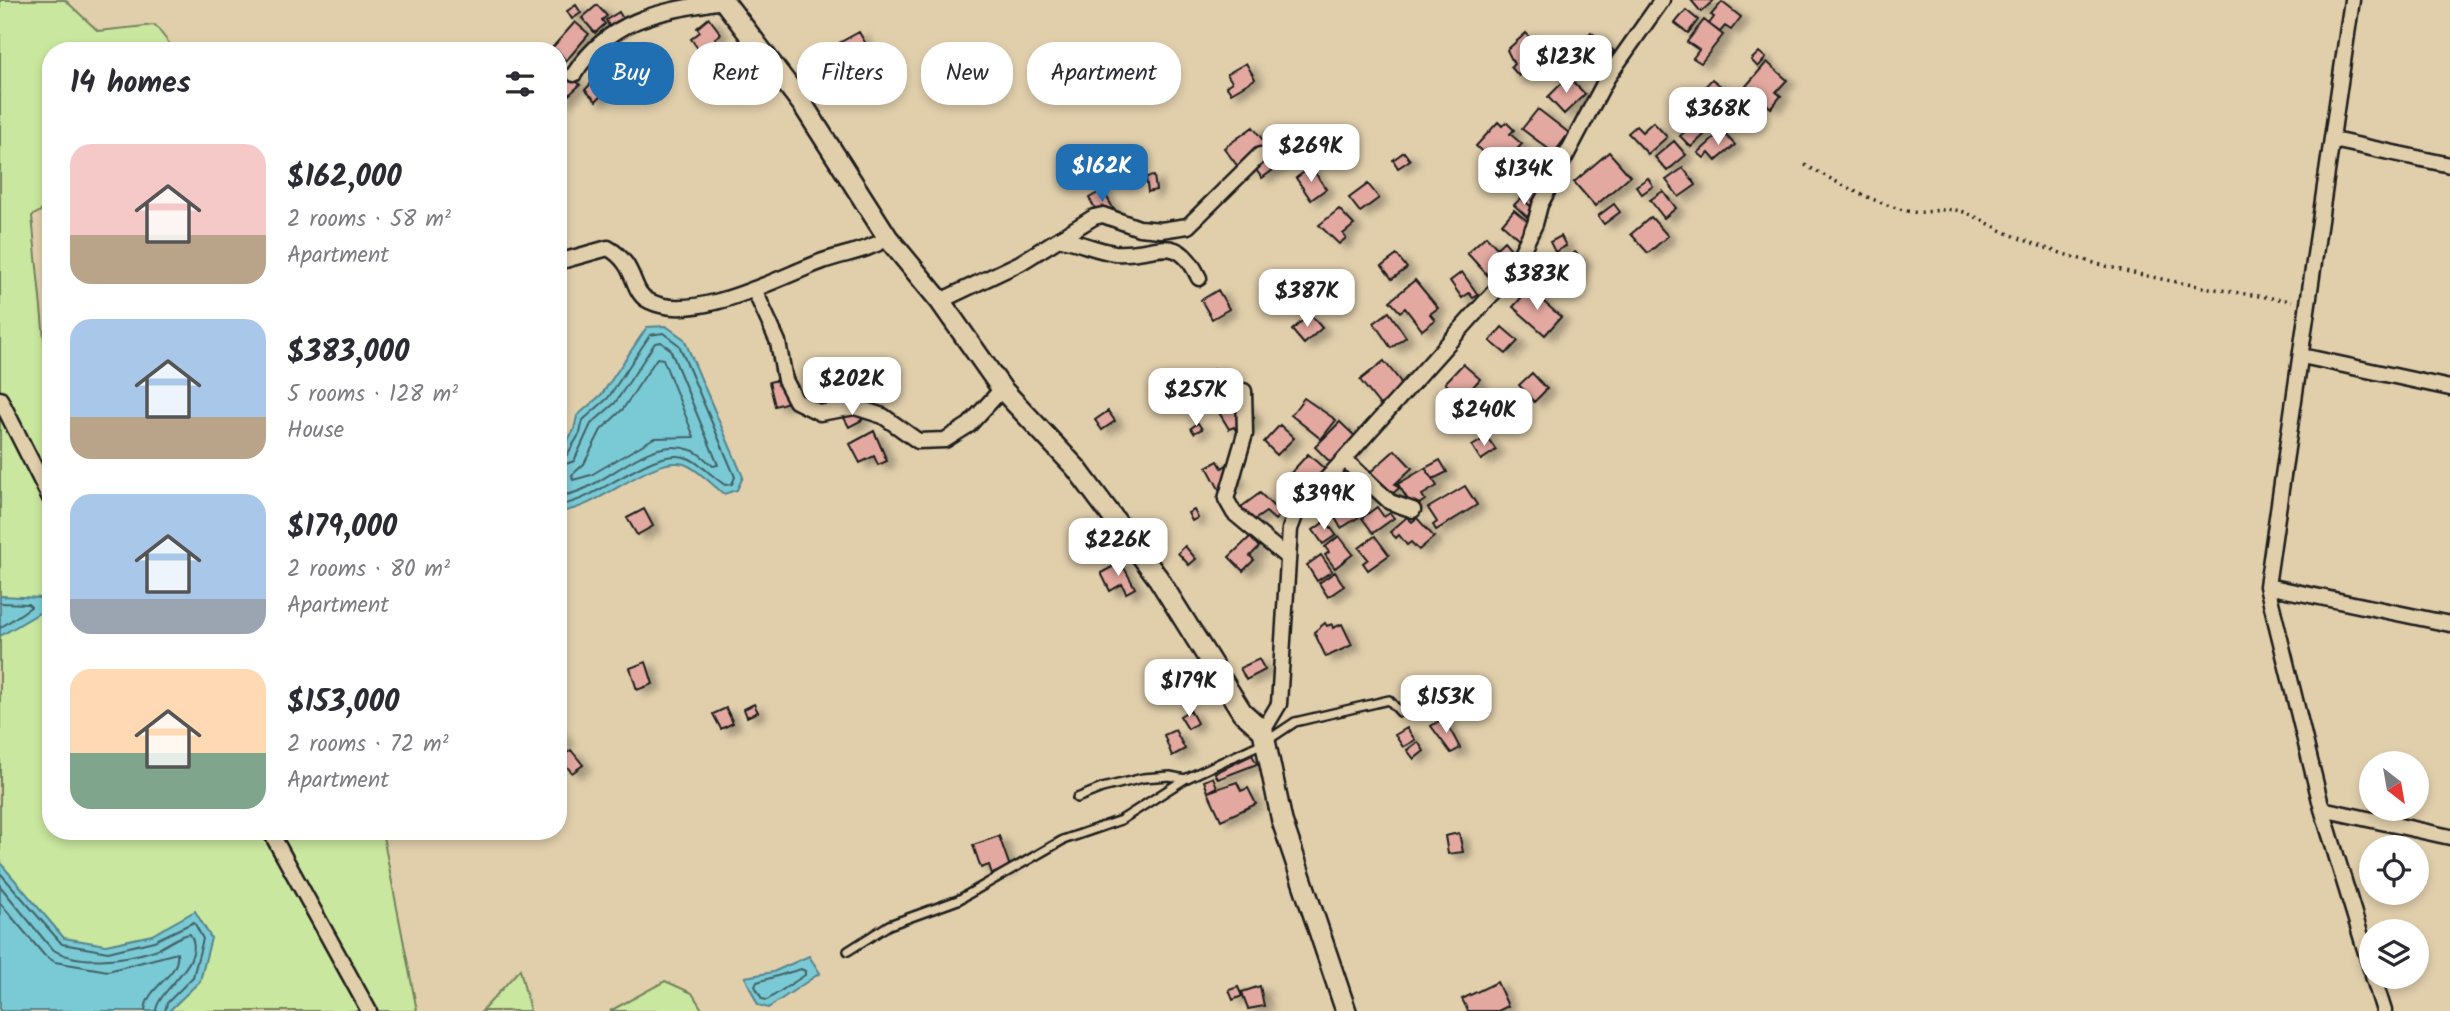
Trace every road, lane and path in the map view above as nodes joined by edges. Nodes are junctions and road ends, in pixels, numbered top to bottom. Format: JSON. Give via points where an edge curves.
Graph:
{"nodes":[{"id":1,"x":1662,"y":0,"type":"edge"},
{"id":2,"x":2352,"y":0,"type":"edge"},
{"id":3,"x":724,"y":1,"type":"edge"},
{"id":4,"x":574,"y":74,"type":"dead end"},
{"id":5,"x":2333,"y":140,"type":"junction"},
{"id":6,"x":1260,"y":155,"type":"dead end"},
{"id":7,"x":1805,"y":165,"type":"dead end"},
{"id":8,"x":2450,"y":165,"type":"edge"},
{"id":9,"x":888,"y":238,"type":"junction"},
{"id":10,"x":1062,"y":239,"type":"junction"},
{"id":11,"x":567,"y":259,"type":"edge"},
{"id":12,"x":1199,"y":278,"type":"dead end"},
{"id":13,"x":754,"y":289,"type":"junction"},
{"id":14,"x":940,"y":301,"type":"junction"},
{"id":15,"x":2308,"y":304,"type":"junction"},
{"id":16,"x":2302,"y":356,"type":"junction"},
{"id":17,"x":2450,"y":388,"type":"edge"},
{"id":18,"x":1002,"y":389,"type":"junction"},
{"id":19,"x":1244,"y":391,"type":"dead end"},
{"id":20,"x":0,"y":398,"type":"edge"},
{"id":21,"x":1345,"y":460,"type":"junction"},
{"id":22,"x":42,"y":482,"type":"edge"},
{"id":23,"x":1413,"y":510,"type":"dead end"},
{"id":24,"x":1288,"y":558,"type":"junction"},
{"id":25,"x":2267,"y":586,"type":"junction"},
{"id":26,"x":2450,"y":624,"type":"edge"},
{"id":27,"x":1400,"y":712,"type":"dead end"},
{"id":28,"x":1264,"y":737,"type":"junction"},
{"id":29,"x":1185,"y":779,"type":"junction"},
{"id":30,"x":1077,"y":798,"type":"dead end"},
{"id":31,"x":2322,"y":809,"type":"junction"},
{"id":32,"x":2450,"y":837,"type":"edge"},
{"id":33,"x":275,"y":840,"type":"edge"},
{"id":34,"x":2359,"y":930,"type":"edge"},
{"id":35,"x":848,"y":951,"type":"dead end"},
{"id":36,"x":2377,"y":989,"type":"edge"},
{"id":37,"x":369,"y":1011,"type":"edge"},
{"id":38,"x":1346,"y":1011,"type":"edge"},
{"id":39,"x":2384,"y":1011,"type":"edge"}],
"edges":[{"from":1,"to":21,"type":"street","via":[[1607,78],[1540,205],[1512,272]]},
{"from":2,"to":5,"type":"street"},
{"from":3,"to":4,"type":"street","via":[[654,12],[636,20],[599,42]]},
{"from":3,"to":9,"type":"street","via":[[803,105]]},
{"from":5,"to":8,"type":"street"},
{"from":5,"to":15,"type":"street"},
{"from":6,"to":10,"type":"street","via":[[1188,226],[1139,228],[1103,215]]},
{"from":7,"to":15,"type":"path","via":[[1909,212],[1942,207],[1964,212],[2008,234],[2110,267]]},
{"from":9,"to":13,"type":"street"},
{"from":9,"to":14,"type":"street"},
{"from":10,"to":12,"type":"street","via":[[1115,253],[1178,251],[1188,256]]},
{"from":10,"to":14,"type":"street"},
{"from":11,"to":13,"type":"street","via":[[608,248],[631,268],[645,299],[658,305],[710,303]]},
{"from":13,"to":18,"type":"street","via":[[778,342],[785,380],[796,401],[820,413],[855,407],[883,416],[918,441],[945,440],[969,425]]},
{"from":14,"to":18,"type":"street"},
{"from":15,"to":16,"type":"street"},
{"from":16,"to":17,"type":"street"},
{"from":16,"to":25,"type":"street"},
{"from":18,"to":28,"type":"street","via":[[1076,468],[1157,578],[1242,712]]},
{"from":19,"to":24,"type":"street","via":[[1245,434],[1226,499],[1234,513]]},
{"from":20,"to":22,"type":"street"},
{"from":21,"to":23,"type":"street","via":[[1390,502]]},
{"from":21,"to":24,"type":"street","via":[[1296,513]]},
{"from":24,"to":28,"type":"street","via":[[1279,705]]},
{"from":25,"to":26,"type":"street"},
{"from":25,"to":31,"type":"street"},
{"from":27,"to":28,"type":"lane","via":[[1389,700],[1359,705],[1295,722]]},
{"from":28,"to":29,"type":"lane"},
{"from":28,"to":38,"type":"street","via":[[1282,821]]},
{"from":29,"to":30,"type":"lane","via":[[1143,778]]},
{"from":29,"to":35,"type":"lane","via":[[1121,820],[1063,840],[958,900],[889,925]]},
{"from":31,"to":32,"type":"street"},
{"from":31,"to":34,"type":"street"},
{"from":33,"to":37,"type":"street"},
{"from":36,"to":39,"type":"street"}]}
